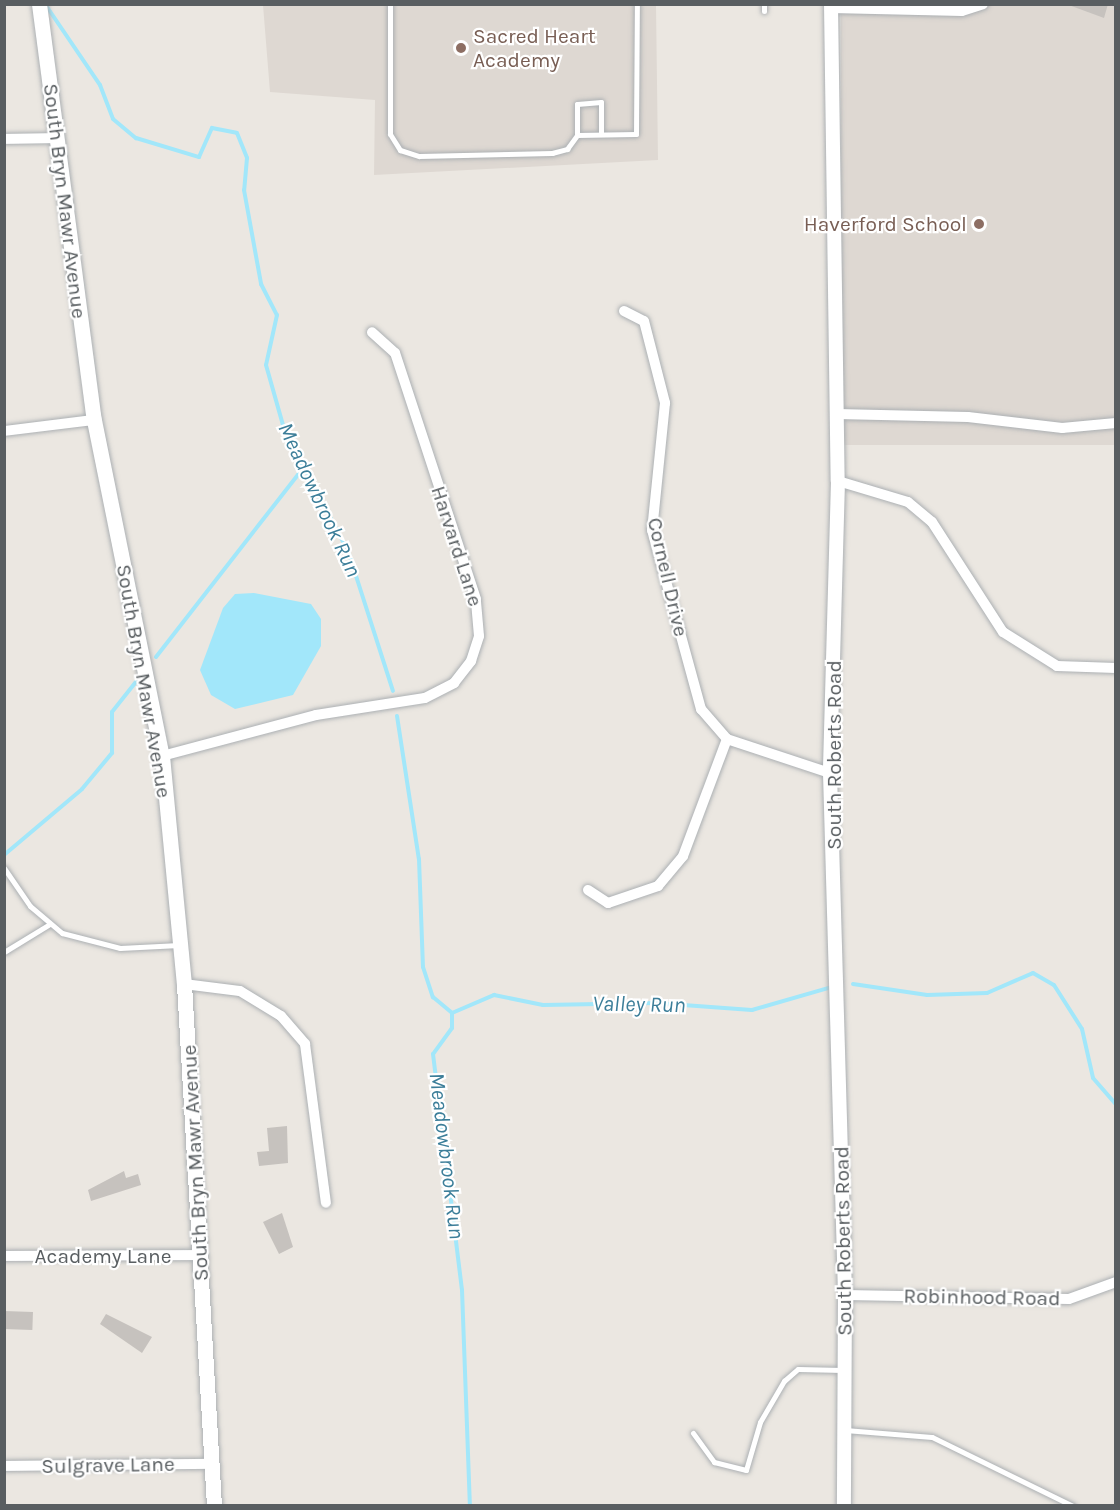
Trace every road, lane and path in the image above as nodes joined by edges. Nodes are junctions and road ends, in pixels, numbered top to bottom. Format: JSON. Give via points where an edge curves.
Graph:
{"nodes":[{"id":1,"x":390,"y":4,"type":"edge"},
{"id":2,"x":637,"y":4,"type":"edge"},
{"id":3,"x":983,"y":4,"type":"edge"},
{"id":4,"x":831,"y":6,"type":"edge"},
{"id":5,"x":39,"y":7,"type":"edge"},
{"id":6,"x":601,"y":134,"type":"junction"},
{"id":7,"x":577,"y":135,"type":"junction"},
{"id":8,"x":57,"y":138,"type":"junction"},
{"id":9,"x":4,"y":139,"type":"edge"},
{"id":10,"x":624,"y":310,"type":"dead end"},
{"id":11,"x":372,"y":332,"type":"dead end"},
{"id":12,"x":837,"y":414,"type":"junction"},
{"id":13,"x":94,"y":420,"type":"junction"},
{"id":14,"x":1116,"y":423,"type":"edge"},
{"id":15,"x":4,"y":431,"type":"edge"},
{"id":16,"x":838,"y":481,"type":"junction"},
{"id":17,"x":1116,"y":668,"type":"edge"},
{"id":18,"x":727,"y":739,"type":"junction"},
{"id":19,"x":162,"y":756,"type":"junction"},
{"id":20,"x":830,"y":773,"type":"junction"},
{"id":21,"x":4,"y":868,"type":"edge"},
{"id":22,"x":588,"y":890,"type":"dead end"},
{"id":23,"x":48,"y":925,"type":"junction"},
{"id":24,"x":181,"y":945,"type":"junction"},
{"id":25,"x":4,"y":952,"type":"edge"},
{"id":26,"x":184,"y":984,"type":"junction"},
{"id":27,"x":326,"y":1203,"type":"dead end"},
{"id":28,"x":201,"y":1255,"type":"junction"},
{"id":29,"x":4,"y":1256,"type":"edge"},
{"id":30,"x":1116,"y":1282,"type":"edge"},
{"id":31,"x":845,"y":1295,"type":"junction"},
{"id":32,"x":845,"y":1370,"type":"junction"},
{"id":33,"x":844,"y":1430,"type":"junction"},
{"id":34,"x":693,"y":1433,"type":"dead end"},
{"id":35,"x":212,"y":1464,"type":"junction"},
{"id":36,"x":4,"y":1466,"type":"edge"},
{"id":37,"x":214,"y":1506,"type":"edge"},
{"id":38,"x":844,"y":1506,"type":"edge"},
{"id":39,"x":1073,"y":1506,"type":"edge"}],
"edges":[{"from":1,"to":7,"type":"lane","via":[[390,134],[400,150],[419,156],[552,153],[567,149]]},
{"from":2,"to":6,"type":"lane","via":[[636,134]]},
{"from":3,"to":4,"type":"street","via":[[962,10]]},
{"from":4,"to":12,"type":"street","name":"South Roberts Road"},
{"from":5,"to":8,"type":"main road","name":"South Bryn Mawr Avenue"},
{"from":6,"to":7,"type":"lane"},
{"from":6,"to":7,"type":"lane","via":[[601,102],[577,104]]},
{"from":8,"to":9,"type":"street"},
{"from":8,"to":13,"type":"main road","name":"South Bryn Mawr Avenue"},
{"from":10,"to":18,"type":"street","name":"Cornell Drive","via":[[644,321],[665,403],[652,530],[701,709]]},
{"from":11,"to":19,"type":"street","name":"Harvard Lane","via":[[394,352],[476,599],[479,636],[471,661],[454,683],[425,698],[316,715]]},
{"from":12,"to":14,"type":"street","via":[[968,417],[1062,428]]},
{"from":12,"to":16,"type":"street","name":"South Roberts Road"},
{"from":13,"to":15,"type":"street"},
{"from":13,"to":19,"type":"main road","name":"South Bryn Mawr Avenue"},
{"from":16,"to":17,"type":"street","via":[[908,502],[932,522],[1003,632],[1057,666]]},
{"from":16,"to":20,"type":"street","name":"South Roberts Road"},
{"from":18,"to":20,"type":"street"},
{"from":18,"to":22,"type":"street","via":[[683,856],[658,886],[608,903]]},
{"from":19,"to":24,"type":"main road","name":"South Bryn Mawr Avenue"},
{"from":20,"to":31,"type":"street","name":"South Roberts Road"},
{"from":21,"to":23,"type":"lane"},
{"from":23,"to":24,"type":"lane","via":[[96,945]]},
{"from":23,"to":25,"type":"lane"},
{"from":24,"to":26,"type":"main road","name":"South Bryn Mawr Avenue"},
{"from":26,"to":27,"type":"street","via":[[240,990],[281,1016],[305,1044]]},
{"from":26,"to":28,"type":"main road","name":"South Bryn Mawr Avenue"},
{"from":28,"to":29,"type":"street","name":"Academy Lane"},
{"from":28,"to":35,"type":"main road","name":"South Bryn Mawr Avenue"},
{"from":30,"to":31,"type":"street","name":"Robinhood Road","via":[[1069,1299]]},
{"from":31,"to":32,"type":"street","name":"South Roberts Road"},
{"from":32,"to":33,"type":"street","name":"South Roberts Road"},
{"from":32,"to":34,"type":"lane","via":[[798,1369],[784,1381],[760,1422],[746,1470],[714,1462]]},
{"from":33,"to":38,"type":"street","name":"South Roberts Road"},
{"from":33,"to":39,"type":"lane","via":[[932,1437]]},
{"from":35,"to":36,"type":"street","name":"Sulgrave Lane"},
{"from":35,"to":37,"type":"main road","name":"South Bryn Mawr Avenue"}]}
